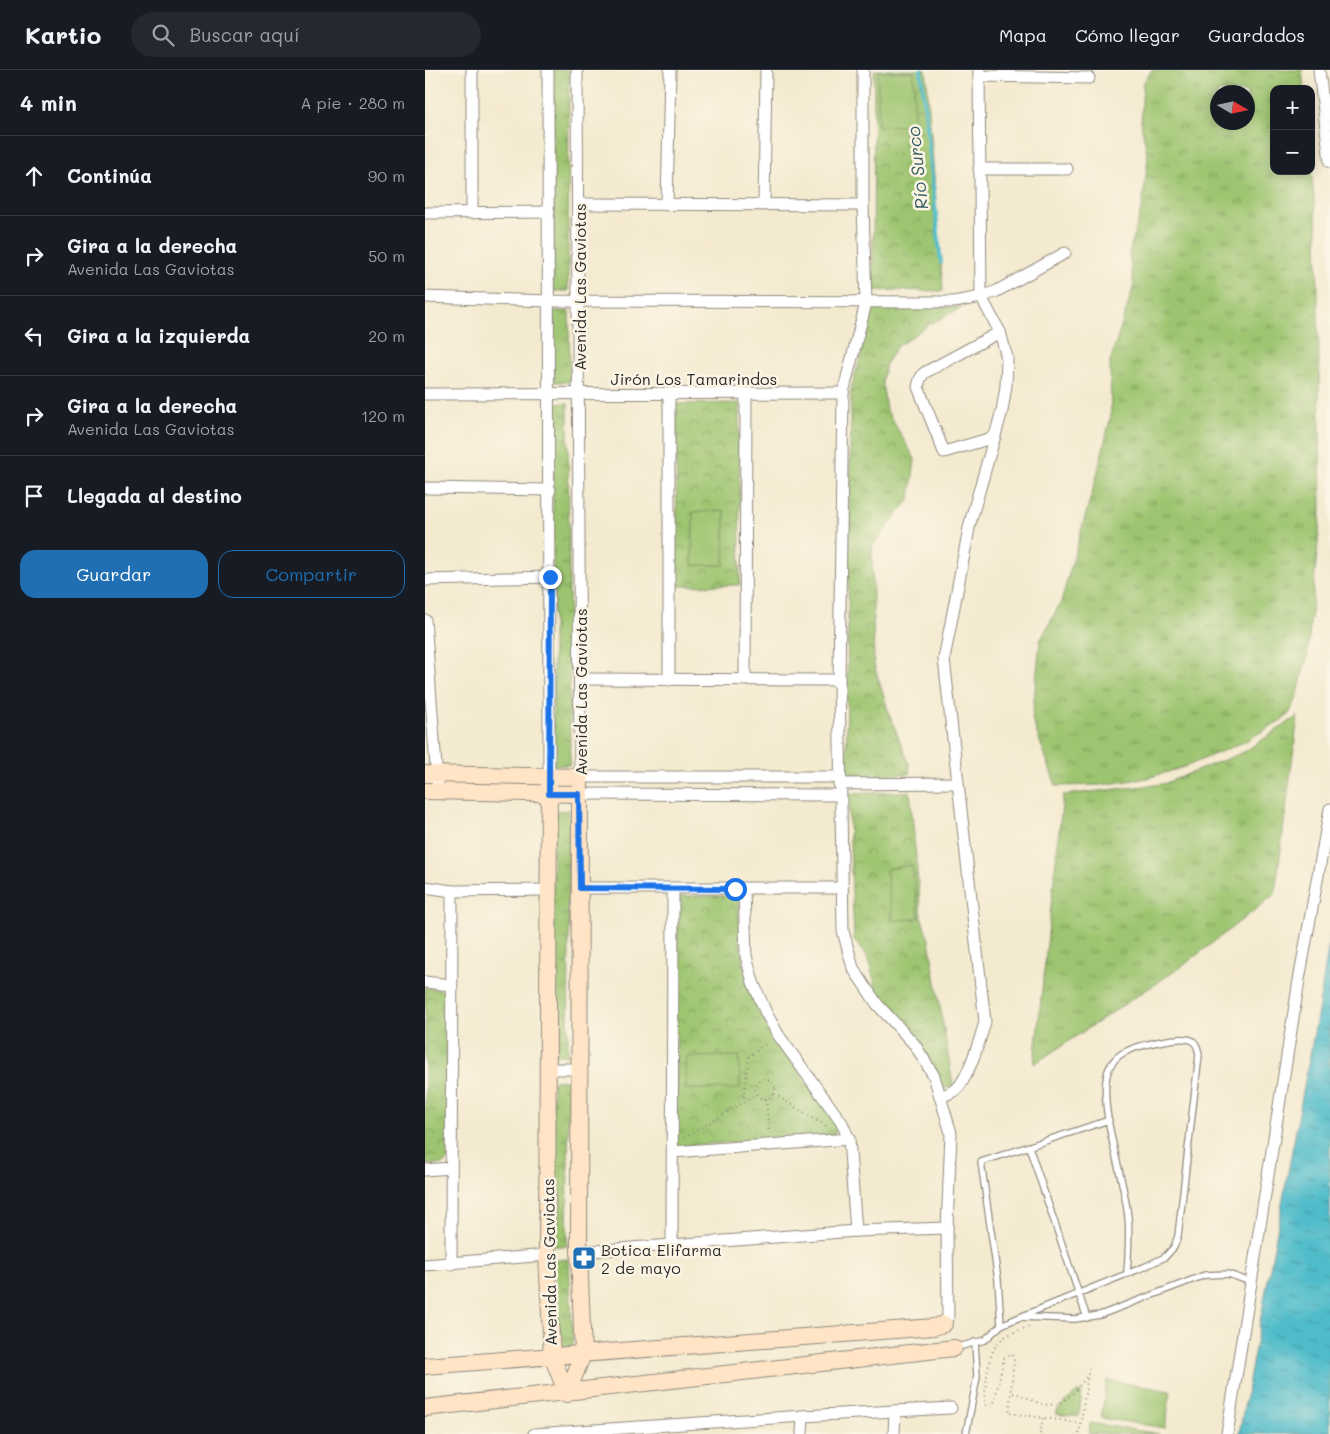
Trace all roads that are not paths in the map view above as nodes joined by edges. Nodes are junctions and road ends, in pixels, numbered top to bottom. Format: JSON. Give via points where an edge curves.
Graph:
{"nodes":[{"id":1,"x":472,"y":70,"type":"edge"},
{"id":2,"x":548,"y":70,"type":"edge"},
{"id":3,"x":577,"y":70,"type":"edge"},
{"id":4,"x":670,"y":70,"type":"edge"},
{"id":5,"x":766,"y":70,"type":"edge"},
{"id":6,"x":863,"y":70,"type":"edge"},
{"id":7,"x":1319,"y":70,"type":"edge"},
{"id":8,"x":979,"y":73,"type":"edge"},
{"id":9,"x":1089,"y":78,"type":"dead end"},
{"id":10,"x":1330,"y":162,"type":"edge"},
{"id":11,"x":979,"y":169,"type":"junction"},
{"id":12,"x":1067,"y":169,"type":"dead end"},
{"id":13,"x":579,"y":204,"type":"junction"},
{"id":14,"x":667,"y":205,"type":"junction"},
{"id":15,"x":764,"y":205,"type":"junction"},
{"id":16,"x":863,"y":205,"type":"junction"},
{"id":17,"x":549,"y":212,"type":"junction"},
{"id":18,"x":425,"y":213,"type":"edge"},
{"id":19,"x":472,"y":213,"type":"junction"},
{"id":20,"x":1065,"y":253,"type":"dead end"},
{"id":21,"x":425,"y":297,"type":"edge"},
{"id":22,"x":981,"y":297,"type":"junction"},
{"id":23,"x":550,"y":301,"type":"junction"},
{"id":24,"x":579,"y":301,"type":"junction"},
{"id":25,"x":867,"y":303,"type":"junction"},
{"id":26,"x":1000,"y":332,"type":"junction"},
{"id":27,"x":843,"y":393,"type":"junction"},
{"id":28,"x":425,"y":394,"type":"edge"},
{"id":29,"x":550,"y":394,"type":"junction"},
{"id":30,"x":669,"y":394,"type":"junction"},
{"id":31,"x":746,"y":394,"type":"junction"},
{"id":32,"x":579,"y":395,"type":"junction"},
{"id":33,"x":995,"y":437,"type":"junction"},
{"id":34,"x":425,"y":488,"type":"edge"},
{"id":35,"x":550,"y":490,"type":"junction"},
{"id":36,"x":550,"y":577,"type":"junction"},
{"id":37,"x":425,"y":580,"type":"edge"},
{"id":38,"x":425,"y":620,"type":"edge"},
{"id":39,"x":581,"y":680,"type":"junction"},
{"id":40,"x":669,"y":680,"type":"junction"},
{"id":41,"x":745,"y":680,"type":"junction"},
{"id":42,"x":839,"y":680,"type":"junction"},
{"id":43,"x":431,"y":775,"type":"edge"},
{"id":44,"x":549,"y":777,"type":"junction"},
{"id":45,"x":580,"y":777,"type":"junction"},
{"id":46,"x":958,"y":783,"type":"junction"},
{"id":47,"x":839,"y":785,"type":"junction"},
{"id":48,"x":432,"y":792,"type":"edge"},
{"id":49,"x":549,"y":794,"type":"junction"},
{"id":50,"x":579,"y":794,"type":"junction"},
{"id":51,"x":1330,"y":809,"type":"edge"},
{"id":52,"x":425,"y":887,"type":"edge"},
{"id":53,"x":580,"y":888,"type":"junction"},
{"id":54,"x":842,"y":888,"type":"junction"},
{"id":55,"x":673,"y":889,"type":"junction"},
{"id":56,"x":549,"y":890,"type":"junction"},
{"id":57,"x":745,"y":890,"type":"junction"},
{"id":58,"x":452,"y":891,"type":"junction"},
{"id":59,"x":425,"y":982,"type":"edge"},
{"id":60,"x":451,"y":985,"type":"junction"},
{"id":61,"x":581,"y":1068,"type":"junction"},
{"id":62,"x":548,"y":1069,"type":"junction"},
{"id":63,"x":940,"y":1096,"type":"junction"},
{"id":64,"x":1109,"y":1120,"type":"junction"},
{"id":65,"x":849,"y":1139,"type":"junction"},
{"id":66,"x":1029,"y":1147,"type":"junction"},
{"id":67,"x":673,"y":1152,"type":"junction"},
{"id":68,"x":451,"y":1168,"type":"junction"},
{"id":69,"x":425,"y":1170,"type":"edge"},
{"id":70,"x":947,"y":1228,"type":"junction"},
{"id":71,"x":857,"y":1231,"type":"junction"},
{"id":72,"x":672,"y":1244,"type":"junction"},
{"id":73,"x":579,"y":1252,"type":"junction"},
{"id":74,"x":547,"y":1255,"type":"junction"},
{"id":75,"x":451,"y":1264,"type":"junction"},
{"id":76,"x":425,"y":1265,"type":"edge"},
{"id":77,"x":1127,"y":1274,"type":"junction"},
{"id":78,"x":1251,"y":1282,"type":"junction"},
{"id":79,"x":1079,"y":1293,"type":"junction"},
{"id":80,"x":1021,"y":1317,"type":"junction"},
{"id":81,"x":1087,"y":1318,"type":"junction"},
{"id":82,"x":944,"y":1324,"type":"joint"},
{"id":83,"x":1001,"y":1325,"type":"junction"},
{"id":84,"x":975,"y":1342,"type":"junction"},
{"id":85,"x":954,"y":1348,"type":"joint"},
{"id":86,"x":583,"y":1354,"type":"junction"},
{"id":87,"x":551,"y":1356,"type":"junction"},
{"id":88,"x":425,"y":1366,"type":"edge"},
{"id":89,"x":567,"y":1394,"type":"junction"},
{"id":90,"x":425,"y":1408,"type":"edge"},
{"id":91,"x":951,"y":1408,"type":"dead end"},
{"id":92,"x":895,"y":1411,"type":"junction"},
{"id":93,"x":803,"y":1416,"type":"junction"},
{"id":94,"x":585,"y":1432,"type":"edge"},
{"id":95,"x":534,"y":1434,"type":"edge"},
{"id":96,"x":802,"y":1434,"type":"edge"},
{"id":97,"x":894,"y":1434,"type":"edge"},
{"id":98,"x":966,"y":1434,"type":"edge"},
{"id":99,"x":1227,"y":1434,"type":"edge"}],
"edges":[{"from":1,"to":19,"type":"street"},
{"from":2,"to":17,"type":"street","name":"Avenida Las Gaviotas"},
{"from":3,"to":13,"type":"street","name":"Avenida Las Gaviotas"},
{"from":4,"to":14,"type":"street"},
{"from":5,"to":15,"type":"street"},
{"from":6,"to":16,"type":"street"},
{"from":7,"to":10,"type":"street"},
{"from":8,"to":9,"type":"street"},
{"from":8,"to":11,"type":"street"},
{"from":11,"to":12,"type":"street"},
{"from":11,"to":22,"type":"street"},
{"from":13,"to":14,"type":"street"},
{"from":13,"to":24,"type":"street","name":"Avenida Las Gaviotas"},
{"from":14,"to":15,"type":"street"},
{"from":15,"to":16,"type":"street"},
{"from":16,"to":25,"type":"street"},
{"from":17,"to":19,"type":"street"},
{"from":17,"to":23,"type":"street","name":"Avenida Las Gaviotas"},
{"from":18,"to":19,"type":"street"},
{"from":20,"to":22,"type":"street"},
{"from":21,"to":23,"type":"street"},
{"from":22,"to":25,"type":"street","via":[[951,302]]},
{"from":22,"to":26,"type":"street"},
{"from":23,"to":24,"type":"street"},
{"from":23,"to":29,"type":"street","name":"Avenida Las Gaviotas"},
{"from":24,"to":25,"type":"street"},
{"from":24,"to":32,"type":"street","name":"Avenida Las Gaviotas"},
{"from":25,"to":27,"type":"street"},
{"from":26,"to":33,"type":"street","via":[[1007,358],[1006,386]]},
{"from":26,"to":33,"type":"street","via":[[924,372],[919,387],[944,452]]},
{"from":27,"to":31,"type":"street","name":"Jirón Los Tamarindos"},
{"from":27,"to":42,"type":"street"},
{"from":28,"to":29,"type":"street","name":"Jirón Los Tamarindos"},
{"from":29,"to":32,"type":"street","name":"Jirón Los Tamarindos"},
{"from":29,"to":35,"type":"street","name":"Avenida Las Gaviotas"},
{"from":30,"to":31,"type":"street","name":"Jirón Los Tamarindos"},
{"from":30,"to":32,"type":"street","name":"Jirón Los Tamarindos"},
{"from":30,"to":40,"type":"street"},
{"from":31,"to":41,"type":"street"},
{"from":32,"to":39,"type":"street","name":"Avenida Las Gaviotas"},
{"from":33,"to":46,"type":"street","via":[[970,523],[945,659]]},
{"from":34,"to":35,"type":"street"},
{"from":35,"to":36,"type":"street","name":"Avenida Las Gaviotas"},
{"from":36,"to":37,"type":"street"},
{"from":36,"to":44,"type":"street","name":"Avenida Las Gaviotas"},
{"from":38,"to":43,"type":"street"},
{"from":39,"to":40,"type":"street"},
{"from":39,"to":45,"type":"street","name":"Avenida Las Gaviotas"},
{"from":40,"to":41,"type":"street"},
{"from":41,"to":42,"type":"street"},
{"from":42,"to":47,"type":"street"},
{"from":43,"to":44,"type":"street"},
{"from":43,"to":48,"type":"street"},
{"from":44,"to":45,"type":"street"},
{"from":44,"to":49,"type":"street","name":"Avenida Las Gaviotas"},
{"from":45,"to":47,"type":"street"},
{"from":45,"to":50,"type":"street","name":"Avenida Las Gaviotas"},
{"from":46,"to":47,"type":"street"},
{"from":46,"to":63,"type":"street","via":[[985,1022],[961,1082],[956,1090]]},
{"from":47,"to":50,"type":"street"},
{"from":47,"to":54,"type":"street"},
{"from":48,"to":49,"type":"street"},
{"from":49,"to":50,"type":"street"},
{"from":49,"to":56,"type":"street","name":"Avenida Las Gaviotas"},
{"from":50,"to":53,"type":"street","name":"Avenida Las Gaviotas"},
{"from":51,"to":78,"type":"street"},
{"from":52,"to":58,"type":"street"},
{"from":53,"to":55,"type":"street"},
{"from":53,"to":61,"type":"street","name":"Avenida Las Gaviotas"},
{"from":54,"to":57,"type":"street"},
{"from":54,"to":63,"type":"street","via":[[843,931],[853,968],[877,1004],[915,1045],[934,1076]]},
{"from":55,"to":57,"type":"street"},
{"from":55,"to":67,"type":"street"},
{"from":56,"to":58,"type":"street"},
{"from":56,"to":62,"type":"street","name":"Avenida Las Gaviotas"},
{"from":57,"to":65,"type":"street","via":[[746,956],[753,982],[779,1036],[842,1122]]},
{"from":58,"to":60,"type":"street"},
{"from":59,"to":60,"type":"street"},
{"from":60,"to":68,"type":"street"},
{"from":61,"to":62,"type":"street"},
{"from":61,"to":73,"type":"street","name":"Avenida Las Gaviotas"},
{"from":62,"to":74,"type":"street","name":"Avenida Las Gaviotas"},
{"from":63,"to":70,"type":"street","via":[[951,1133]]},
{"from":64,"to":66,"type":"lane"},
{"from":64,"to":77,"type":"lane","via":[[1128,1216]]},
{"from":64,"to":77,"type":"lane","via":[[1108,1070],[1124,1052],[1179,1038],[1192,1040],[1197,1045],[1199,1055],[1178,1236],[1165,1257]]},
{"from":65,"to":67,"type":"street"},
{"from":65,"to":71,"type":"street"},
{"from":66,"to":79,"type":"lane"},
{"from":66,"to":83,"type":"lane","via":[[981,1162],[998,1280]]},
{"from":67,"to":72,"type":"street"},
{"from":68,"to":69,"type":"street"},
{"from":68,"to":75,"type":"street"},
{"from":70,"to":71,"type":"street"},
{"from":70,"to":82,"type":"street","via":[[948,1316]]},
{"from":71,"to":72,"type":"street"},
{"from":72,"to":73,"type":"street"},
{"from":73,"to":86,"type":"street","name":"Avenida Las Gaviotas"},
{"from":74,"to":75,"type":"street"},
{"from":74,"to":87,"type":"street","name":"Avenida Las Gaviotas"},
{"from":75,"to":76,"type":"street"},
{"from":77,"to":79,"type":"lane"},
{"from":78,"to":81,"type":"lane","via":[[1229,1274],[1205,1274]]},
{"from":78,"to":99,"type":"street"},
{"from":79,"to":80,"type":"lane"},
{"from":79,"to":81,"type":"lane"},
{"from":80,"to":81,"type":"lane"},
{"from":80,"to":83,"type":"lane"},
{"from":82,"to":86,"type":"street"},
{"from":83,"to":84,"type":"lane","via":[[985,1340]]},
{"from":84,"to":85,"type":"lane"},
{"from":84,"to":98,"type":"lane","via":[[977,1377]]},
{"from":85,"to":89,"type":"street"},
{"from":86,"to":87,"type":"street"},
{"from":86,"to":89,"type":"street","name":"Avenida Las Gaviotas"},
{"from":87,"to":88,"type":"street"},
{"from":87,"to":89,"type":"street","name":"Avenida Las Gaviotas"},
{"from":89,"to":90,"type":"street"},
{"from":91,"to":92,"type":"street"},
{"from":92,"to":93,"type":"street"},
{"from":92,"to":97,"type":"street"},
{"from":93,"to":94,"type":"street"},
{"from":93,"to":96,"type":"street"},
{"from":94,"to":95,"type":"street"}]}
